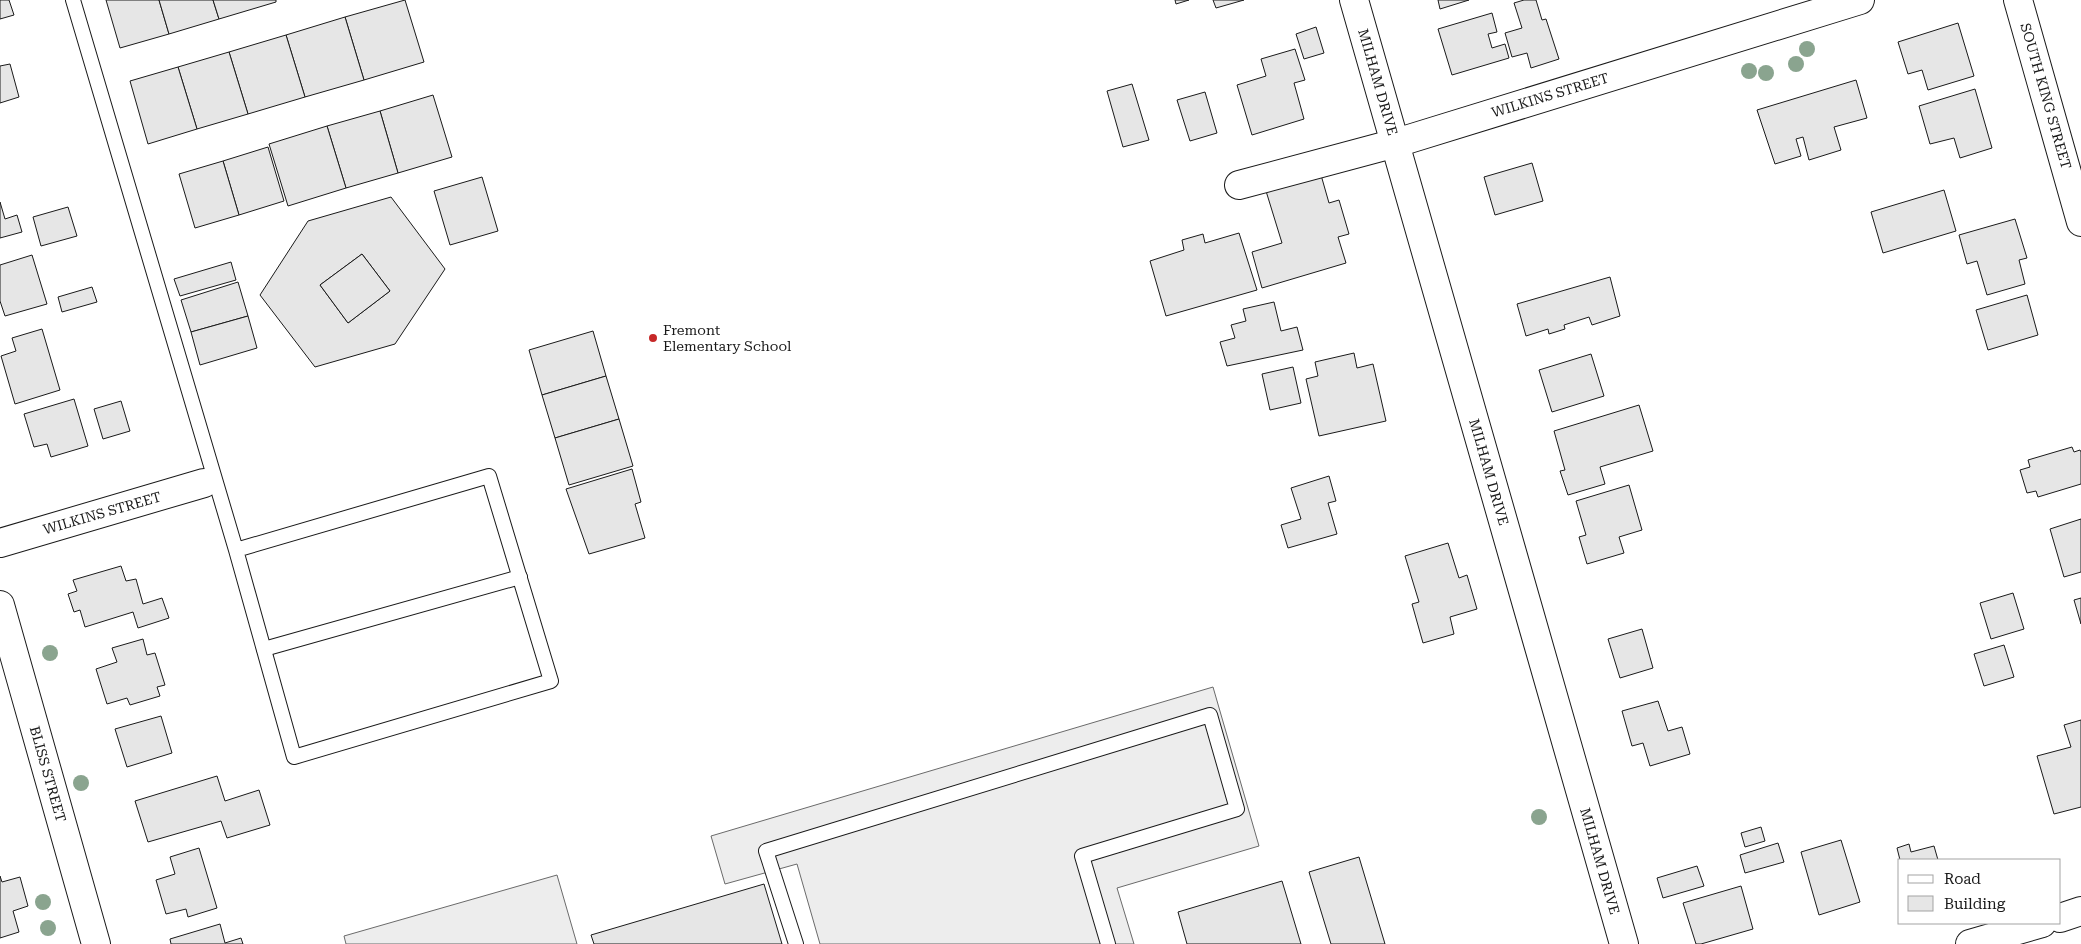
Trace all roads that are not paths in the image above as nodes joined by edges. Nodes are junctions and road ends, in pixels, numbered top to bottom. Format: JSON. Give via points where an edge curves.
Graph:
{"nodes":[{"id":1,"x":72,"y":0,"type":"edge"},
{"id":2,"x":1354,"y":0,"type":"edge"},
{"id":3,"x":1860,"y":0,"type":"edge"},
{"id":4,"x":2018,"y":0,"type":"edge"},
{"id":5,"x":1396,"y":143,"type":"junction"},
{"id":6,"x":1238,"y":185,"type":"dead end"},
{"id":7,"x":2081,"y":222,"type":"edge"},
{"id":8,"x":204,"y":483,"type":"dead end"},
{"id":9,"x":0,"y":543,"type":"edge"},
{"id":10,"x":236,"y":550,"type":"junction"},
{"id":11,"x":520,"y":577,"type":"junction"},
{"id":12,"x":0,"y":605,"type":"edge"},
{"id":13,"x":264,"y":649,"type":"junction"},
{"id":14,"x":2081,"y":911,"type":"edge"},
{"id":15,"x":2061,"y":918,"type":"edge"},
{"id":16,"x":2039,"y":924,"type":"edge"},
{"id":17,"x":96,"y":944,"type":"edge"},
{"id":18,"x":796,"y":944,"type":"edge"},
{"id":19,"x":1108,"y":944,"type":"edge"},
{"id":20,"x":1624,"y":944,"type":"edge"},
{"id":21,"x":1970,"y":944,"type":"edge"}],
"edges":[{"from":1,"to":10,"type":"lane"},
{"from":2,"to":5,"type":"street","name":"MILHAM DRIVE"},
{"from":3,"to":5,"type":"street","name":"WILKINS STREET"},
{"from":4,"to":7,"type":"street","name":"SOUTH KING STREET"},
{"from":5,"to":6,"type":"street","name":"WILKINS STREET"},
{"from":5,"to":20,"type":"street","name":"MILHAM DRIVE"},
{"from":8,"to":9,"type":"street","name":"WILKINS STREET"},
{"from":10,"to":11,"type":"lane","via":[[489,476]]},
{"from":10,"to":13,"type":"lane"},
{"from":11,"to":13,"type":"lane"},
{"from":11,"to":13,"type":"lane","via":[[551,681],[294,757]]},
{"from":12,"to":17,"type":"street","name":"BLISS STREET"},
{"from":14,"to":15,"type":"street"},
{"from":16,"to":21,"type":"street"},
{"from":18,"to":19,"type":"lane","via":[[766,851],[1210,715],[1237,809],[1082,856]]}]}
